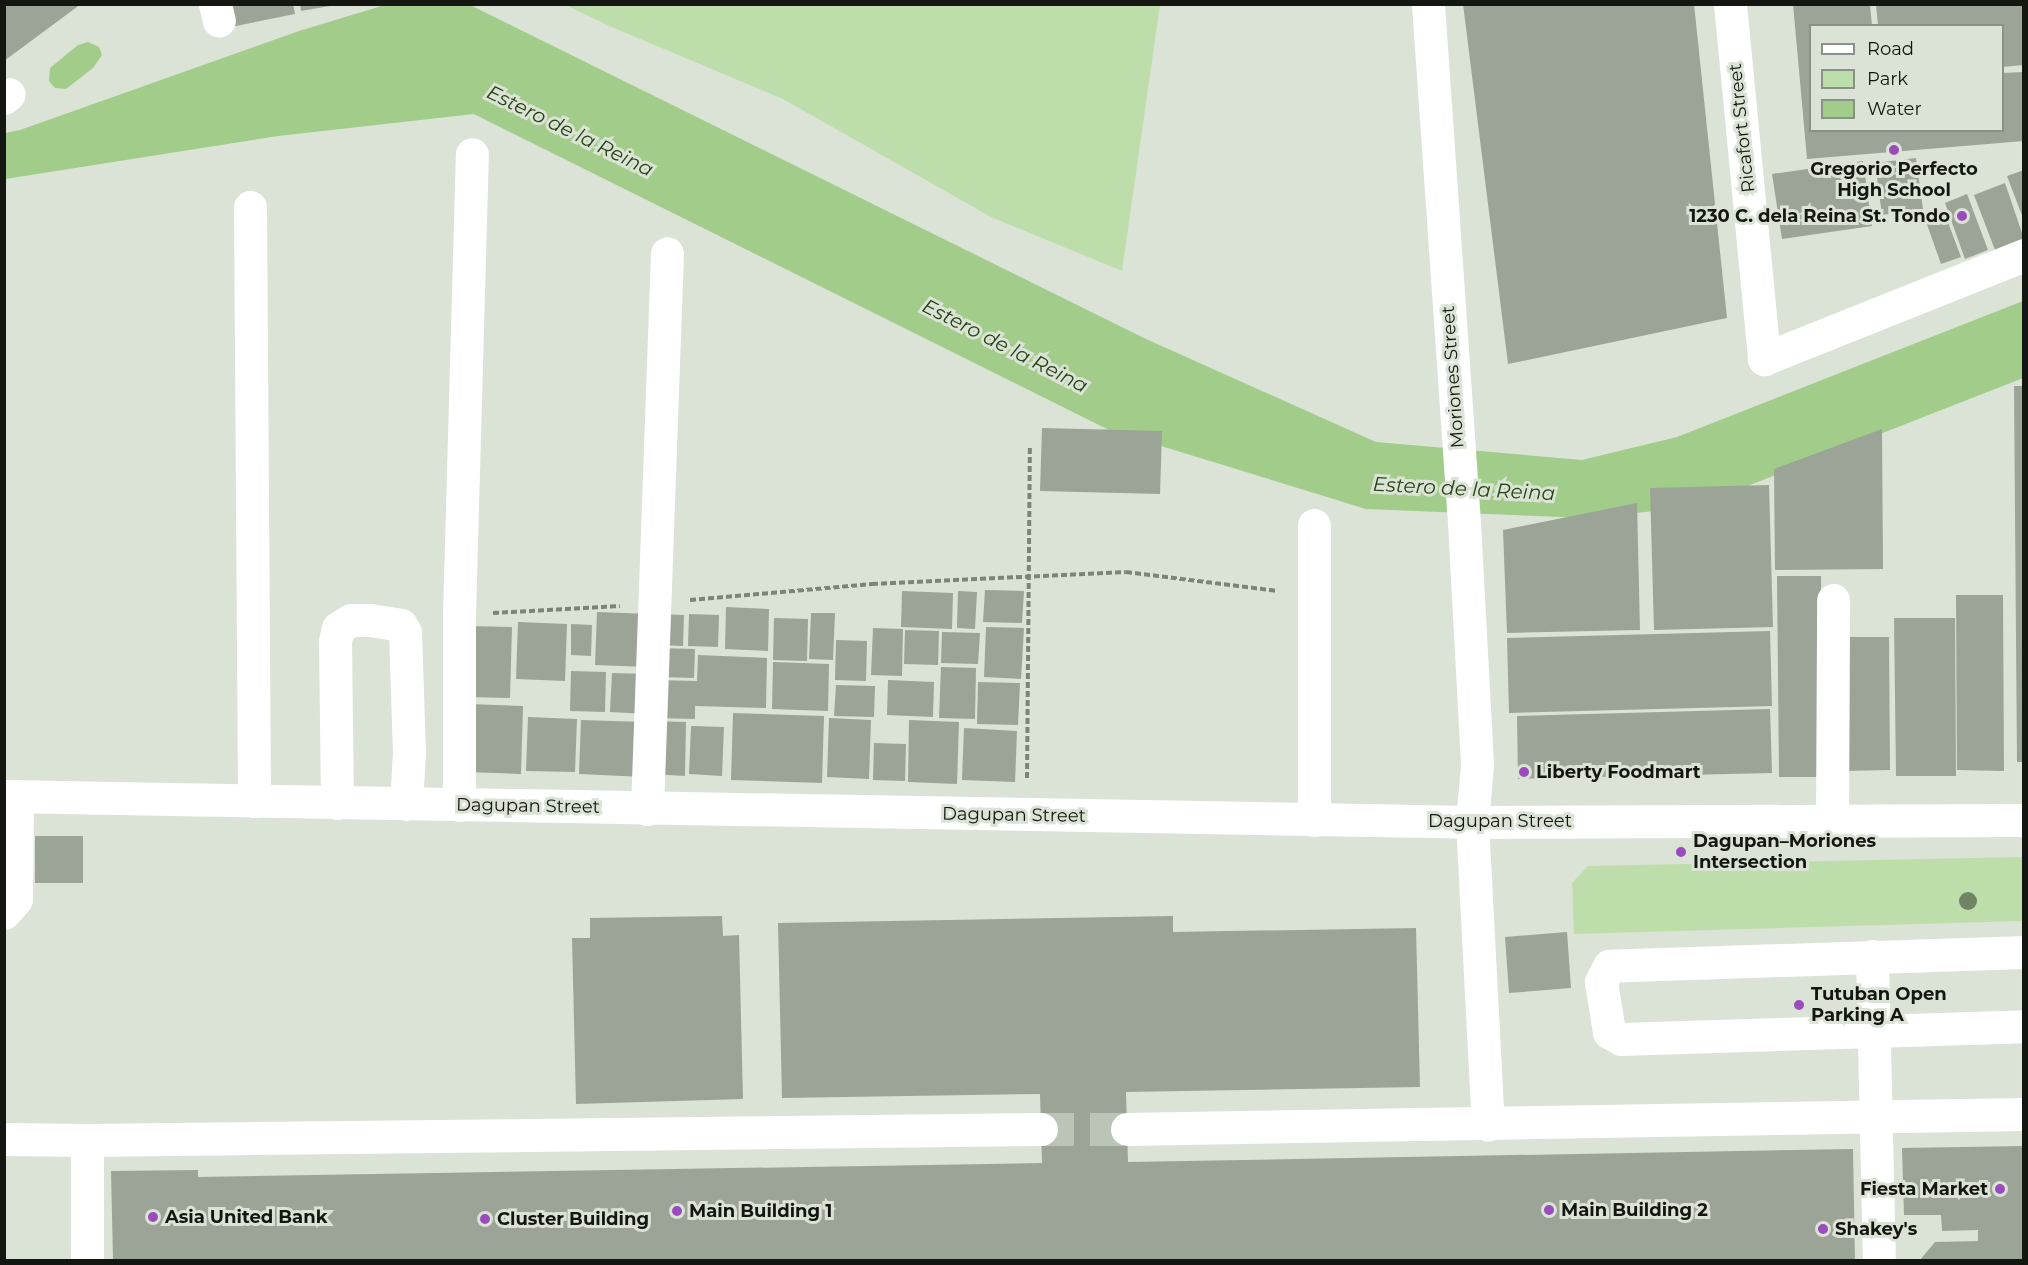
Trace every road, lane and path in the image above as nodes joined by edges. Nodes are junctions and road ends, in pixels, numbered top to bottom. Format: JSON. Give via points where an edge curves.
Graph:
{"nodes":[{"id":1,"x":1428,"y":4,"type":"edge"},
{"id":2,"x":1730,"y":4,"type":"edge"},
{"id":3,"x":472,"y":154,"type":"dead end"},
{"id":4,"x":250,"y":207,"type":"dead end"},
{"id":5,"x":667,"y":253,"type":"dead end"},
{"id":6,"x":2024,"y":255,"type":"edge"},
{"id":7,"x":1030,"y":445,"type":"dead end"},
{"id":8,"x":1314,"y":525,"type":"dead end"},
{"id":9,"x":1029,"y":576,"type":"junction"},
{"id":10,"x":1314,"y":595,"type":"junction"},
{"id":11,"x":1833,"y":600,"type":"dead end"},
{"id":12,"x":654,"y":604,"type":"junction"},
{"id":13,"x":459,"y":615,"type":"junction"},
{"id":14,"x":11,"y":796,"type":"edge"},
{"id":15,"x":254,"y":801,"type":"junction"},
{"id":16,"x":337,"y":803,"type":"junction"},
{"id":17,"x":406,"y":804,"type":"junction"},
{"id":18,"x":459,"y":805,"type":"junction"},
{"id":19,"x":647,"y":809,"type":"junction"},
{"id":20,"x":1026,"y":816,"type":"junction"},
{"id":21,"x":1314,"y":820,"type":"junction"},
{"id":22,"x":2024,"y":820,"type":"edge"},
{"id":23,"x":1832,"y":821,"type":"junction"},
{"id":24,"x":1472,"y":822,"type":"junction"},
{"id":25,"x":4,"y":913,"type":"edge"},
{"id":26,"x":2024,"y":952,"type":"edge"},
{"id":27,"x":1872,"y":956,"type":"junction"},
{"id":28,"x":2024,"y":1026,"type":"edge"},
{"id":29,"x":1874,"y":1030,"type":"junction"},
{"id":30,"x":2024,"y":1114,"type":"edge"},
{"id":31,"x":1876,"y":1118,"type":"junction"},
{"id":32,"x":1488,"y":1125,"type":"junction"},
{"id":33,"x":1041,"y":1129,"type":"tunnel mouth"},
{"id":34,"x":1127,"y":1129,"type":"tunnel mouth"},
{"id":35,"x":4,"y":1139,"type":"edge"},
{"id":36,"x":87,"y":1140,"type":"junction"},
{"id":37,"x":87,"y":1260,"type":"edge"},
{"id":38,"x":1879,"y":1260,"type":"edge"}],
"edges":[{"from":1,"to":24,"type":"street","name":"Moriones Street","via":[[1464,523],[1477,766]]},
{"from":2,"to":6,"type":"street","name":"Ricafort Street","via":[[1764,359]]},
{"from":3,"to":13,"type":"street"},
{"from":4,"to":15,"type":"street"},
{"from":5,"to":12,"type":"street"},
{"from":7,"to":9,"type":"path"},
{"from":8,"to":10,"type":"street"},
{"from":9,"to":10,"type":"path","via":[[1126,572]]},
{"from":9,"to":12,"type":"path","via":[[872,584]]},
{"from":9,"to":20,"type":"path"},
{"from":10,"to":21,"type":"street"},
{"from":11,"to":23,"type":"street"},
{"from":12,"to":13,"type":"path"},
{"from":12,"to":19,"type":"street"},
{"from":13,"to":18,"type":"street"},
{"from":14,"to":15,"type":"street","name":"Dagupan Street"},
{"from":14,"to":25,"type":"street","via":[[16,899]]},
{"from":15,"to":16,"type":"street","name":"Dagupan Street"},
{"from":16,"to":17,"type":"street","name":"Dagupan Street"},
{"from":16,"to":17,"type":"street","via":[[334,641],[338,628],[351,620],[370,620],[401,625],[407,642]]},
{"from":17,"to":18,"type":"street","name":"Dagupan Street"},
{"from":18,"to":19,"type":"street","name":"Dagupan Street"},
{"from":19,"to":20,"type":"street","name":"Dagupan Street"},
{"from":20,"to":21,"type":"street","name":"Dagupan Street"},
{"from":21,"to":24,"type":"street","name":"Dagupan Street"},
{"from":22,"to":23,"type":"street","name":"Dagupan Street"},
{"from":23,"to":24,"type":"street","name":"Dagupan Street"},
{"from":24,"to":32,"type":"street","name":"Moriones Street"},
{"from":26,"to":27,"type":"street"},
{"from":27,"to":29,"type":"street"},
{"from":27,"to":29,"type":"street","via":[[1609,966],[1601,982],[1609,1032],[1621,1039]]},
{"from":28,"to":29,"type":"street"},
{"from":29,"to":31,"type":"street"},
{"from":30,"to":31,"type":"street"},
{"from":31,"to":32,"type":"street"},
{"from":31,"to":38,"type":"street"},
{"from":32,"to":34,"type":"street"},
{"from":33,"to":36,"type":"street"},
{"from":35,"to":36,"type":"street"},
{"from":36,"to":37,"type":"street"}]}
